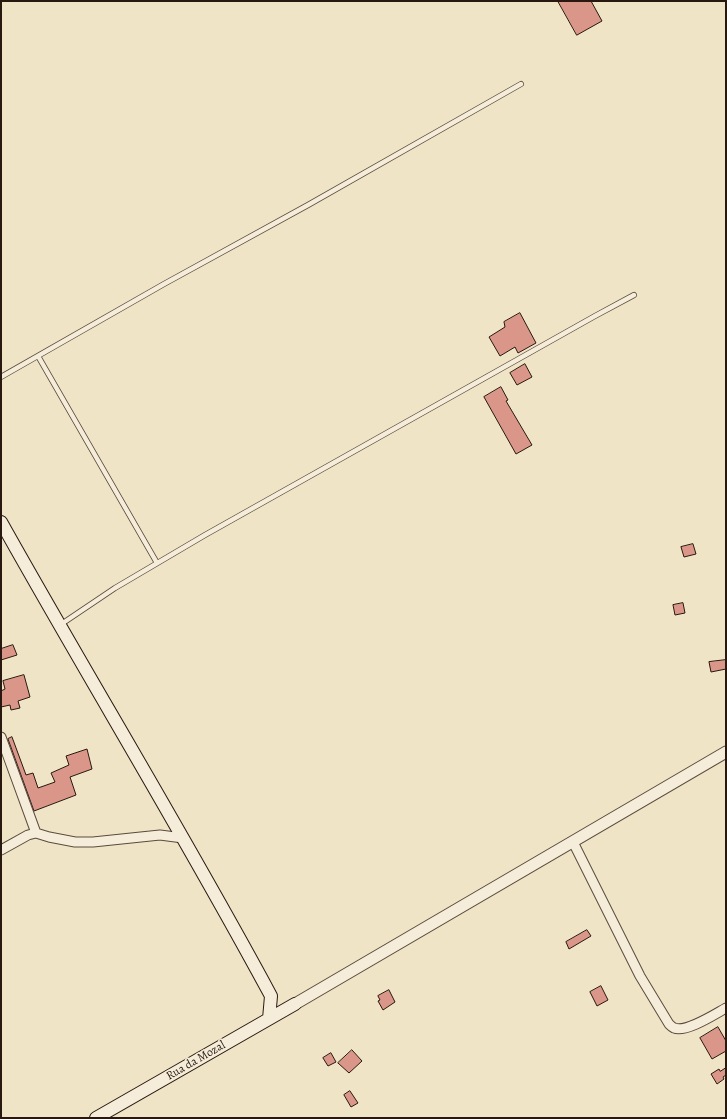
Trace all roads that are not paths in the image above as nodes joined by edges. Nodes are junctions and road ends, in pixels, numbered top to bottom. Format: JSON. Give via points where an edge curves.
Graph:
{"nodes":[{"id":1,"x":521,"y":84,"type":"dead end"},
{"id":2,"x":634,"y":295,"type":"dead end"},
{"id":3,"x":38,"y":356,"type":"junction"},
{"id":4,"x":1,"y":377,"type":"edge"},
{"id":5,"x":1,"y":522,"type":"edge"},
{"id":6,"x":157,"y":564,"type":"junction"},
{"id":7,"x":59,"y":626,"type":"junction"},
{"id":8,"x":1,"y":737,"type":"edge"},
{"id":9,"x":726,"y":752,"type":"edge"},
{"id":10,"x":36,"y":833,"type":"junction"},
{"id":11,"x":183,"y":838,"type":"junction"},
{"id":12,"x":573,"y":842,"type":"junction"},
{"id":13,"x":1,"y":850,"type":"edge"},
{"id":14,"x":271,"y":996,"type":"junction"},
{"id":15,"x":295,"y":1004,"type":"junction"},
{"id":16,"x":726,"y":1008,"type":"edge"},
{"id":17,"x":268,"y":1019,"type":"junction"},
{"id":18,"x":96,"y":1118,"type":"edge"}],
"edges":[{"from":1,"to":3,"type":"lane"},
{"from":2,"to":6,"type":"lane"},
{"from":3,"to":4,"type":"lane"},
{"from":3,"to":6,"type":"lane"},
{"from":5,"to":7,"type":"main road"},
{"from":6,"to":7,"type":"lane","via":[[115,588]]},
{"from":7,"to":11,"type":"main road"},
{"from":8,"to":10,"type":"street"},
{"from":9,"to":12,"type":"street"},
{"from":10,"to":11,"type":"street","via":[[75,842],[160,834]]},
{"from":10,"to":13,"type":"street"},
{"from":11,"to":14,"type":"main road"},
{"from":12,"to":15,"type":"street"},
{"from":12,"to":16,"type":"street","via":[[640,976],[669,1024],[674,1028],[693,1025]]},
{"from":14,"to":15,"type":"main road"},
{"from":14,"to":17,"type":"main road"},
{"from":15,"to":17,"type":"main road","name":"Rua da Mozal"},
{"from":17,"to":18,"type":"main road","name":"Rua da Mozal"}]}
